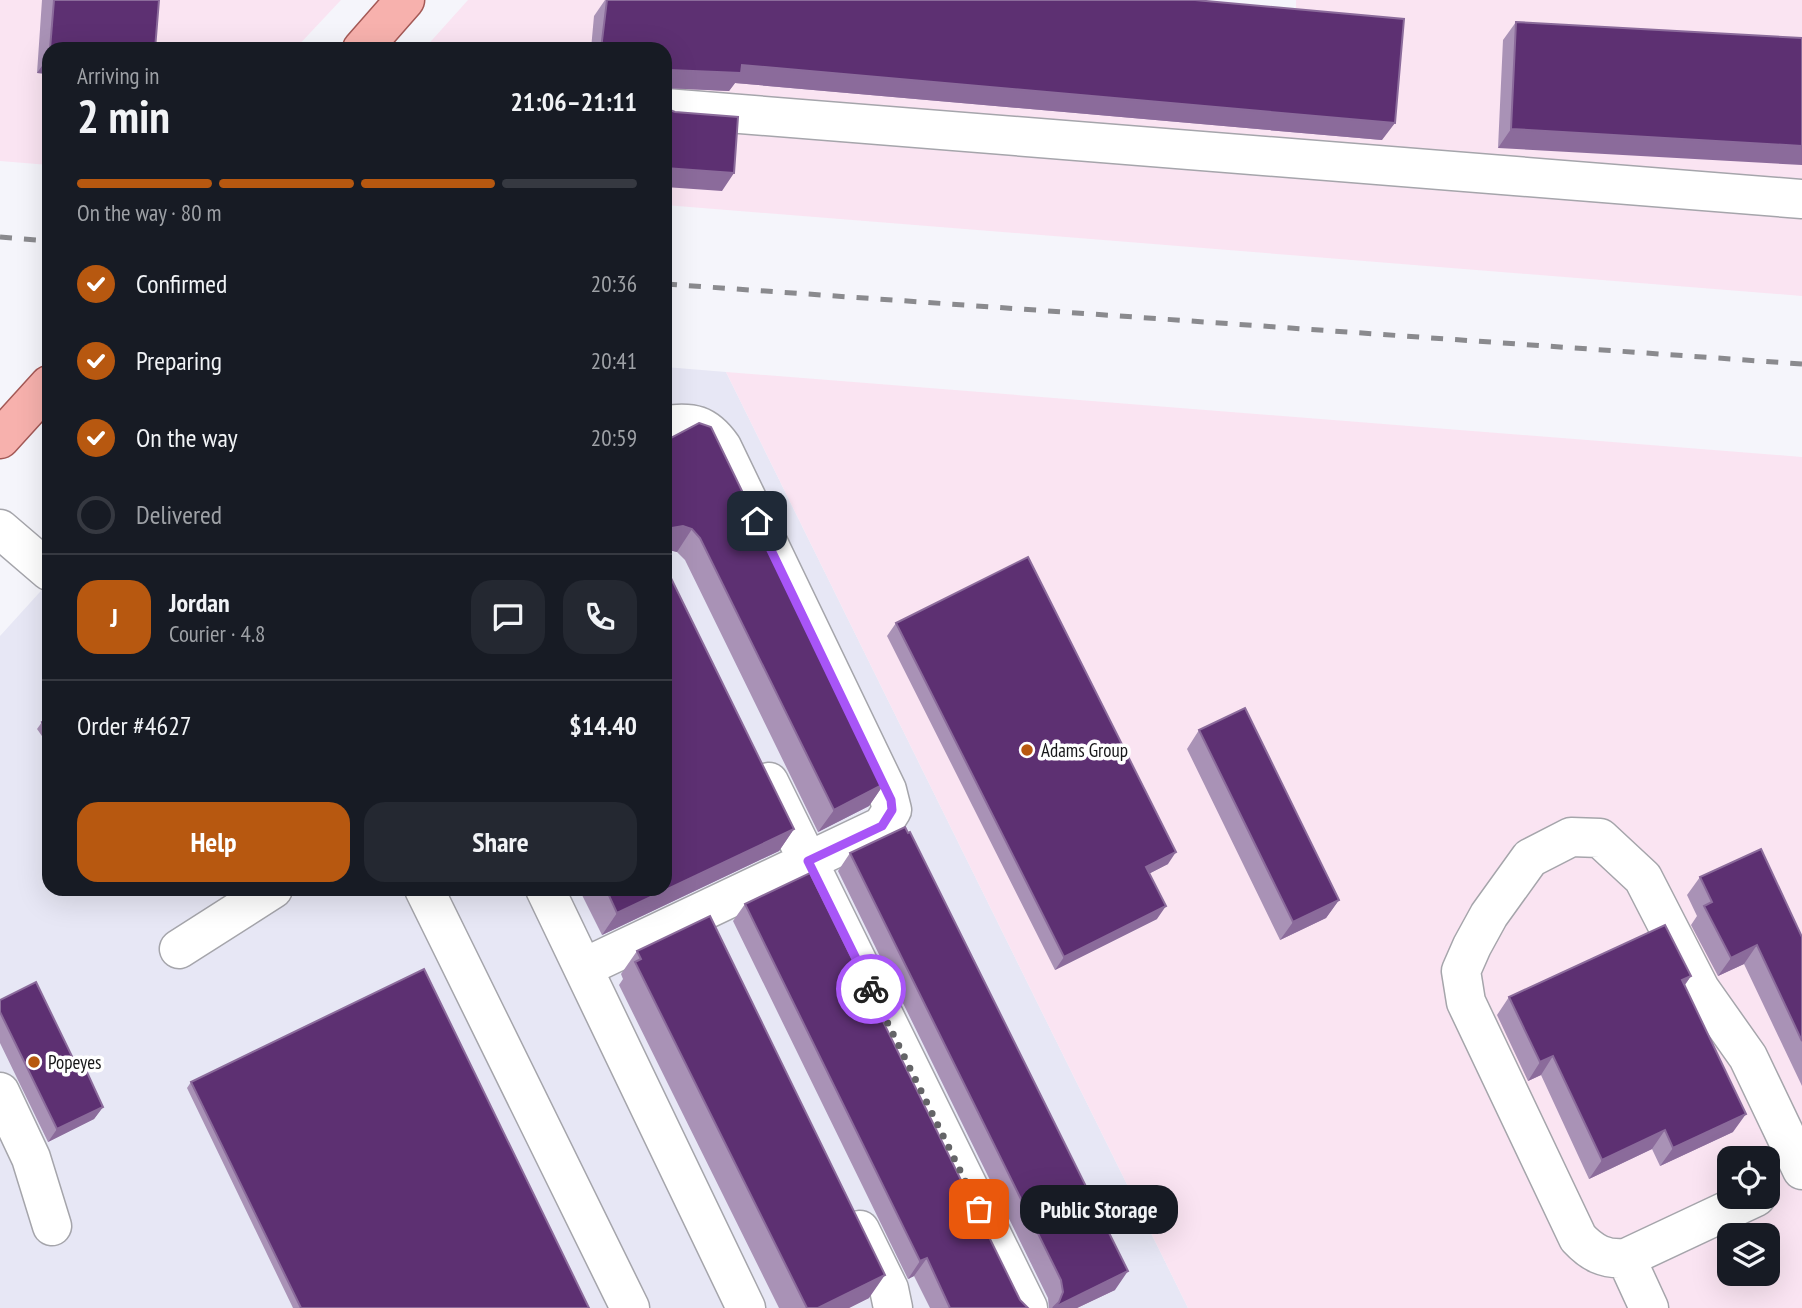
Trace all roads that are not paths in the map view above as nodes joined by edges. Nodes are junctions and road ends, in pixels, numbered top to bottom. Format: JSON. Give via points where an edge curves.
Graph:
{"nodes":[{"id":1,"x":403,"y":1,"type":"edge"},
{"id":2,"x":378,"y":42,"type":"edge"},
{"id":3,"x":672,"y":109,"type":"edge"},
{"id":4,"x":1802,"y":199,"type":"edge"},
{"id":5,"x":42,"y":393,"type":"edge"},
{"id":6,"x":672,"y":425,"type":"edge"},
{"id":7,"x":0,"y":439,"type":"edge"},
{"id":8,"x":0,"y":529,"type":"edge"},
{"id":9,"x":42,"y":566,"type":"edge"},
{"id":10,"x":754,"y":752,"type":"edge"},
{"id":11,"x":808,"y":861,"type":"junction"},
{"id":12,"x":262,"y":896,"type":"edge"},
{"id":13,"x":427,"y":896,"type":"edge"},
{"id":14,"x":548,"y":896,"type":"edge"},
{"id":15,"x":704,"y":911,"type":"junction"},
{"id":16,"x":722,"y":947,"type":"edge"},
{"id":17,"x":179,"y":948,"type":"dead end"},
{"id":18,"x":583,"y":968,"type":"junction"},
{"id":19,"x":0,"y":1093,"type":"edge"},
{"id":20,"x":1802,"y":1170,"type":"edge"},
{"id":21,"x":1802,"y":1175,"type":"edge"},
{"id":22,"x":1780,"y":1185,"type":"edge"},
{"id":23,"x":848,"y":1204,"type":"edge"},
{"id":24,"x":1730,"y":1209,"type":"edge"},
{"id":25,"x":52,"y":1226,"type":"dead end"},
{"id":26,"x":1626,"y":1258,"type":"junction"},
{"id":27,"x":630,"y":1308,"type":"edge"},
{"id":28,"x":746,"y":1308,"type":"edge"},
{"id":29,"x":893,"y":1308,"type":"edge"},
{"id":30,"x":1028,"y":1308,"type":"edge"},
{"id":31,"x":1649,"y":1308,"type":"edge"}],
"edges":[{"from":1,"to":2,"type":"main road"},
{"from":3,"to":4,"type":"lane"},
{"from":5,"to":7,"type":"main road"},
{"from":6,"to":11,"type":"lane","via":[[706,428],[722,447],[891,800],[892,810],[882,826]]},
{"from":8,"to":9,"type":"lane"},
{"from":10,"to":11,"type":"lane"},
{"from":11,"to":15,"type":"lane"},
{"from":11,"to":30,"type":"lane"},
{"from":12,"to":17,"type":"lane"},
{"from":13,"to":27,"type":"lane"},
{"from":14,"to":18,"type":"lane"},
{"from":15,"to":16,"type":"lane"},
{"from":15,"to":18,"type":"lane"},
{"from":18,"to":28,"type":"lane"},
{"from":19,"to":25,"type":"lane","via":[[31,1158]]},
{"from":20,"to":26,"type":"lane","via":[[1748,1057],[1700,989],[1643,878],[1600,838],[1571,837],[1530,858],[1489,915],[1461,971],[1466,1002],[1578,1238],[1599,1255]]},
{"from":21,"to":22,"type":"lane"},
{"from":23,"to":29,"type":"lane","via":[[889,1289]]},
{"from":24,"to":26,"type":"lane"},
{"from":26,"to":31,"type":"lane"}]}
